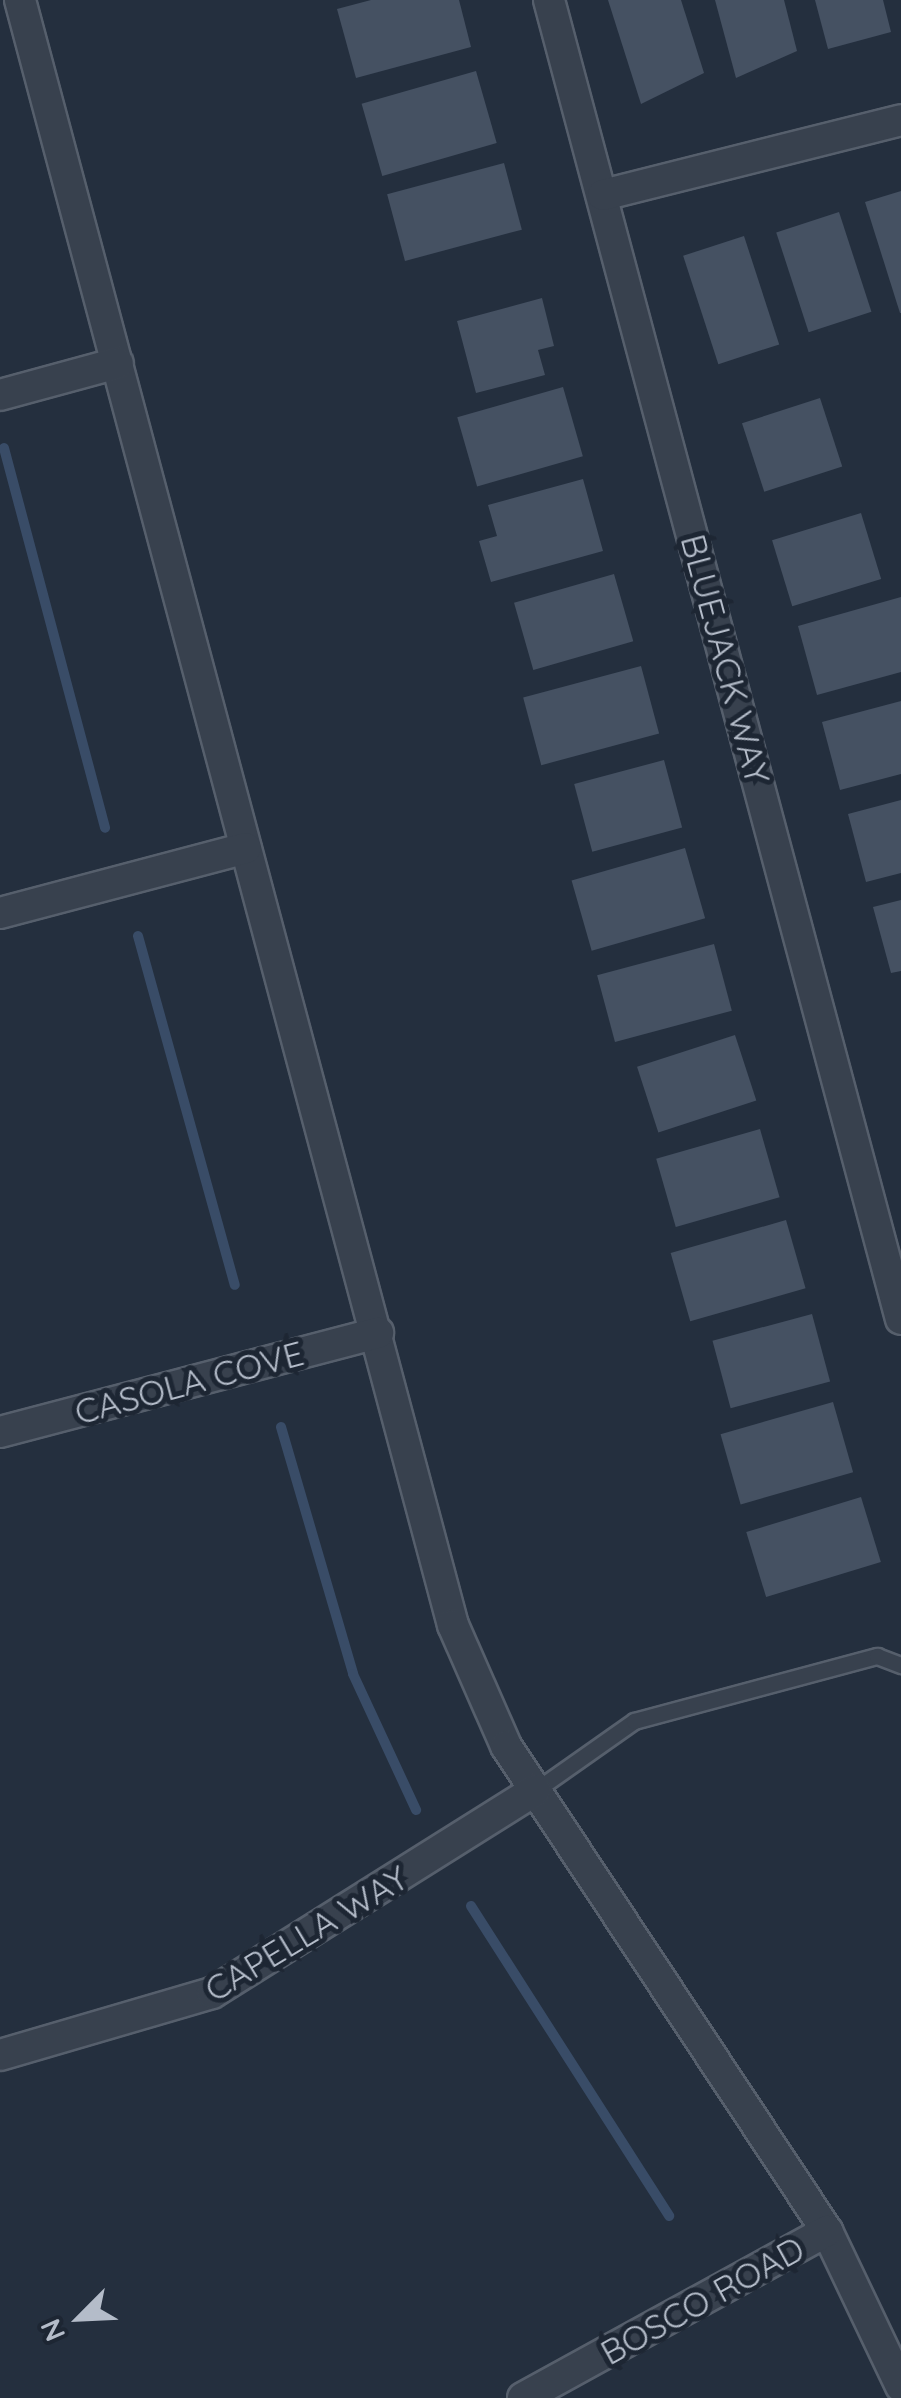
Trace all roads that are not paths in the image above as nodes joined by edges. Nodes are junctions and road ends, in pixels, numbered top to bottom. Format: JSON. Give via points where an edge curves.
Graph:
{"nodes":[{"id":1,"x":20,"y":0,"type":"edge"},
{"id":2,"x":549,"y":0,"type":"edge"},
{"id":3,"x":901,"y":120,"type":"edge"},
{"id":4,"x":603,"y":195,"type":"junction"},
{"id":5,"x":118,"y":363,"type":"junction"},
{"id":6,"x":0,"y":395,"type":"edge"},
{"id":7,"x":246,"y":848,"type":"junction"},
{"id":8,"x":0,"y":914,"type":"edge"},
{"id":9,"x":901,"y":1319,"type":"edge"},
{"id":10,"x":378,"y":1333,"type":"junction"},
{"id":11,"x":0,"y":1432,"type":"edge"},
{"id":12,"x":901,"y":1665,"type":"edge"},
{"id":13,"x":536,"y":1790,"type":"junction"},
{"id":14,"x":0,"y":2055,"type":"edge"},
{"id":15,"x":827,"y":2230,"type":"junction"},
{"id":16,"x":901,"y":2386,"type":"edge"},
{"id":17,"x":524,"y":2398,"type":"edge"}],
"edges":[{"from":1,"to":5,"type":"street"},
{"from":2,"to":4,"type":"street","name":"BLUEJACK WAY"},
{"from":3,"to":4,"type":"street"},
{"from":4,"to":9,"type":"street","name":"BLUEJACK WAY"},
{"from":5,"to":6,"type":"street"},
{"from":5,"to":7,"type":"street"},
{"from":7,"to":8,"type":"street"},
{"from":7,"to":10,"type":"street"},
{"from":10,"to":11,"type":"street","name":"CASOLA COVE"},
{"from":10,"to":13,"type":"street","via":[[453,1625],[480,1696]]},
{"from":12,"to":13,"type":"lane","via":[[877,1656],[634,1722]]},
{"from":13,"to":14,"type":"street","name":"CAPELLA WAY","via":[[212,1993]]},
{"from":13,"to":15,"type":"street"},
{"from":15,"to":16,"type":"street"},
{"from":15,"to":17,"type":"street","name":"BOSCO ROAD"}]}
